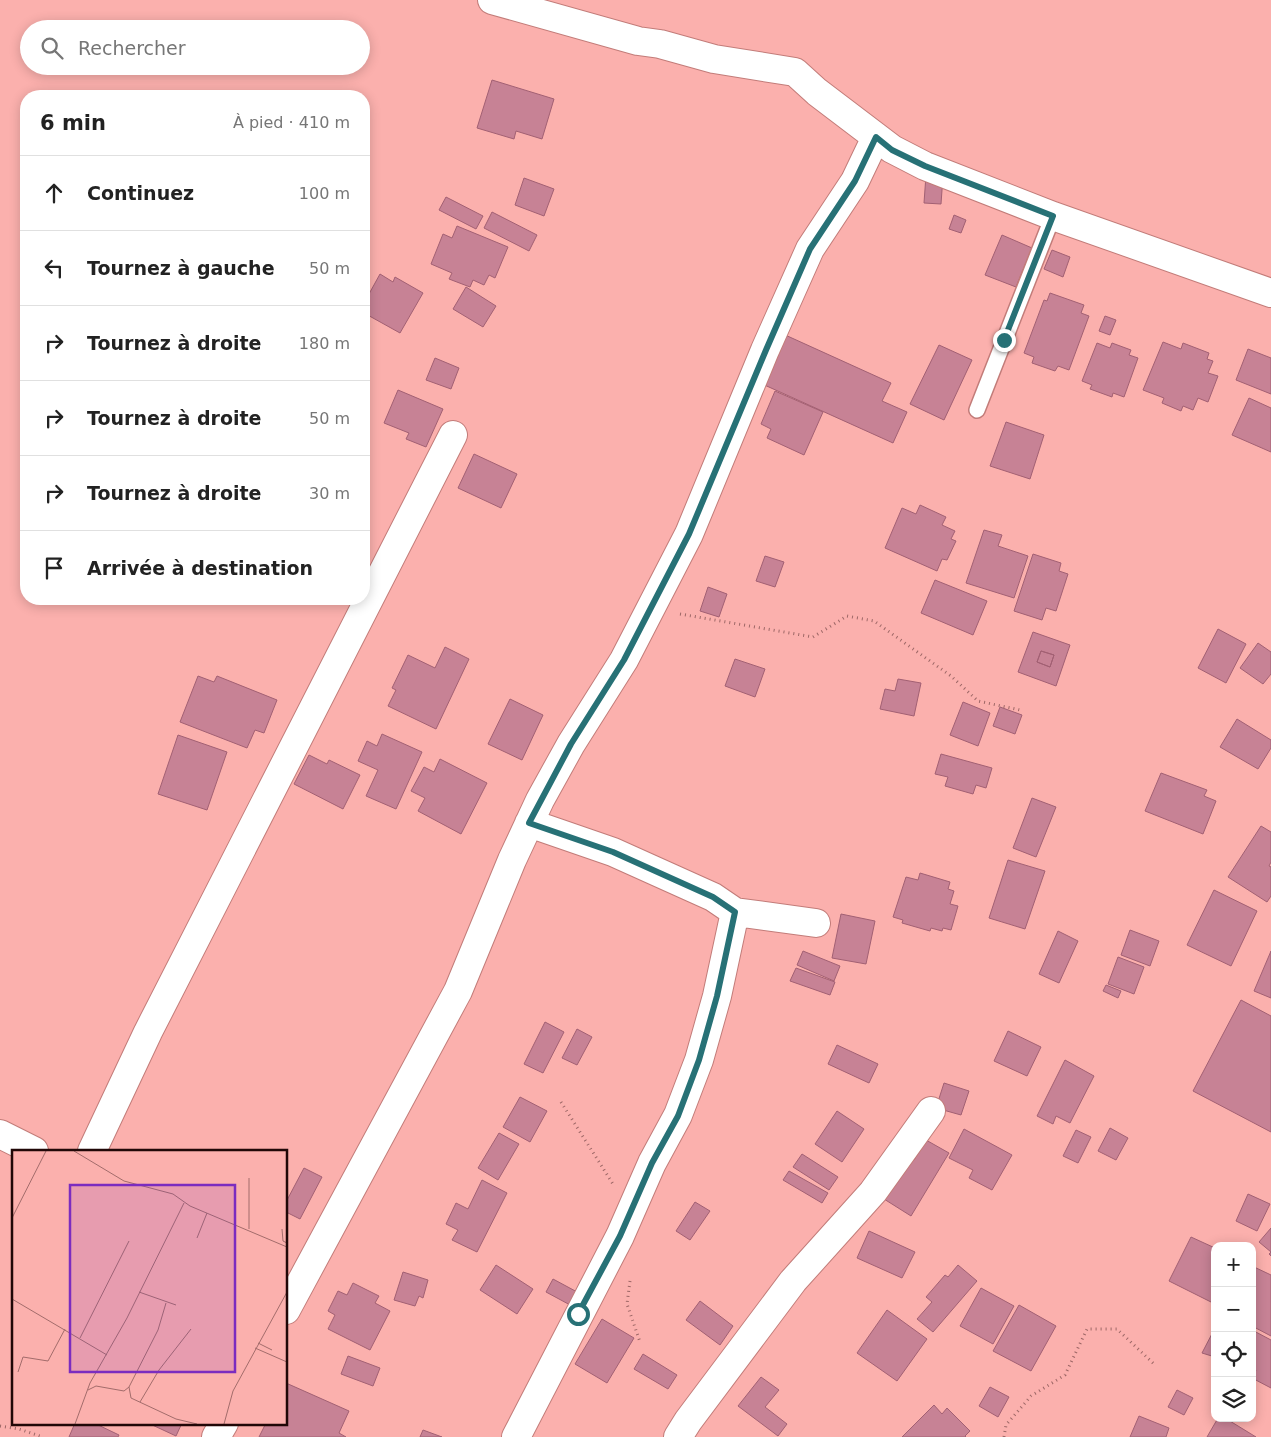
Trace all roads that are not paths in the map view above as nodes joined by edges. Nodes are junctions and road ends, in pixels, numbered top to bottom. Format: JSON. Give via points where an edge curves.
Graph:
{"nodes":[{"id":1,"x":492,"y":0,"type":"edge"},
{"id":2,"x":876,"y":137,"type":"junction"},
{"id":3,"x":1053,"y":216,"type":"junction"},
{"id":4,"x":1271,"y":293,"type":"edge"},
{"id":5,"x":977,"y":410,"type":"dead end"},
{"id":6,"x":453,"y":435,"type":"dead end"},
{"id":7,"x":370,"y":597,"type":"edge"},
{"id":8,"x":366,"y":605,"type":"edge"},
{"id":9,"x":529,"y":823,"type":"junction"},
{"id":10,"x":735,"y":912,"type":"junction"},
{"id":11,"x":816,"y":923,"type":"dead end"},
{"id":12,"x":931,"y":1111,"type":"dead end"},
{"id":13,"x":0,"y":1134,"type":"edge"},
{"id":14,"x":32,"y":1150,"type":"edge"},
{"id":15,"x":92,"y":1150,"type":"edge"},
{"id":16,"x":288,"y":1306,"type":"edge"},
{"id":17,"x":223,"y":1424,"type":"edge"},
{"id":18,"x":216,"y":1437,"type":"edge"},
{"id":19,"x":516,"y":1437,"type":"edge"},
{"id":20,"x":678,"y":1437,"type":"edge"}],
"edges":[{"from":1,"to":2,"type":"street","via":[[638,42],[795,72]]},
{"from":2,"to":3,"type":"street","via":[[892,150],[925,166]]},
{"from":2,"to":9,"type":"street","via":[[855,181],[810,249],[689,534],[624,660],[571,744]]},
{"from":3,"to":4,"type":"street"},
{"from":3,"to":5,"type":"lane"},
{"from":6,"to":7,"type":"street"},
{"from":8,"to":15,"type":"street","via":[[148,1032]]},
{"from":9,"to":10,"type":"street","via":[[613,852],[713,897]]},
{"from":9,"to":16,"type":"street","via":[[458,991]]},
{"from":10,"to":11,"type":"street"},
{"from":10,"to":19,"type":"street","via":[[717,996],[699,1060],[678,1116]]},
{"from":12,"to":20,"type":"street","via":[[873,1192],[793,1282]]},
{"from":13,"to":14,"type":"street"},
{"from":17,"to":18,"type":"street"}]}
